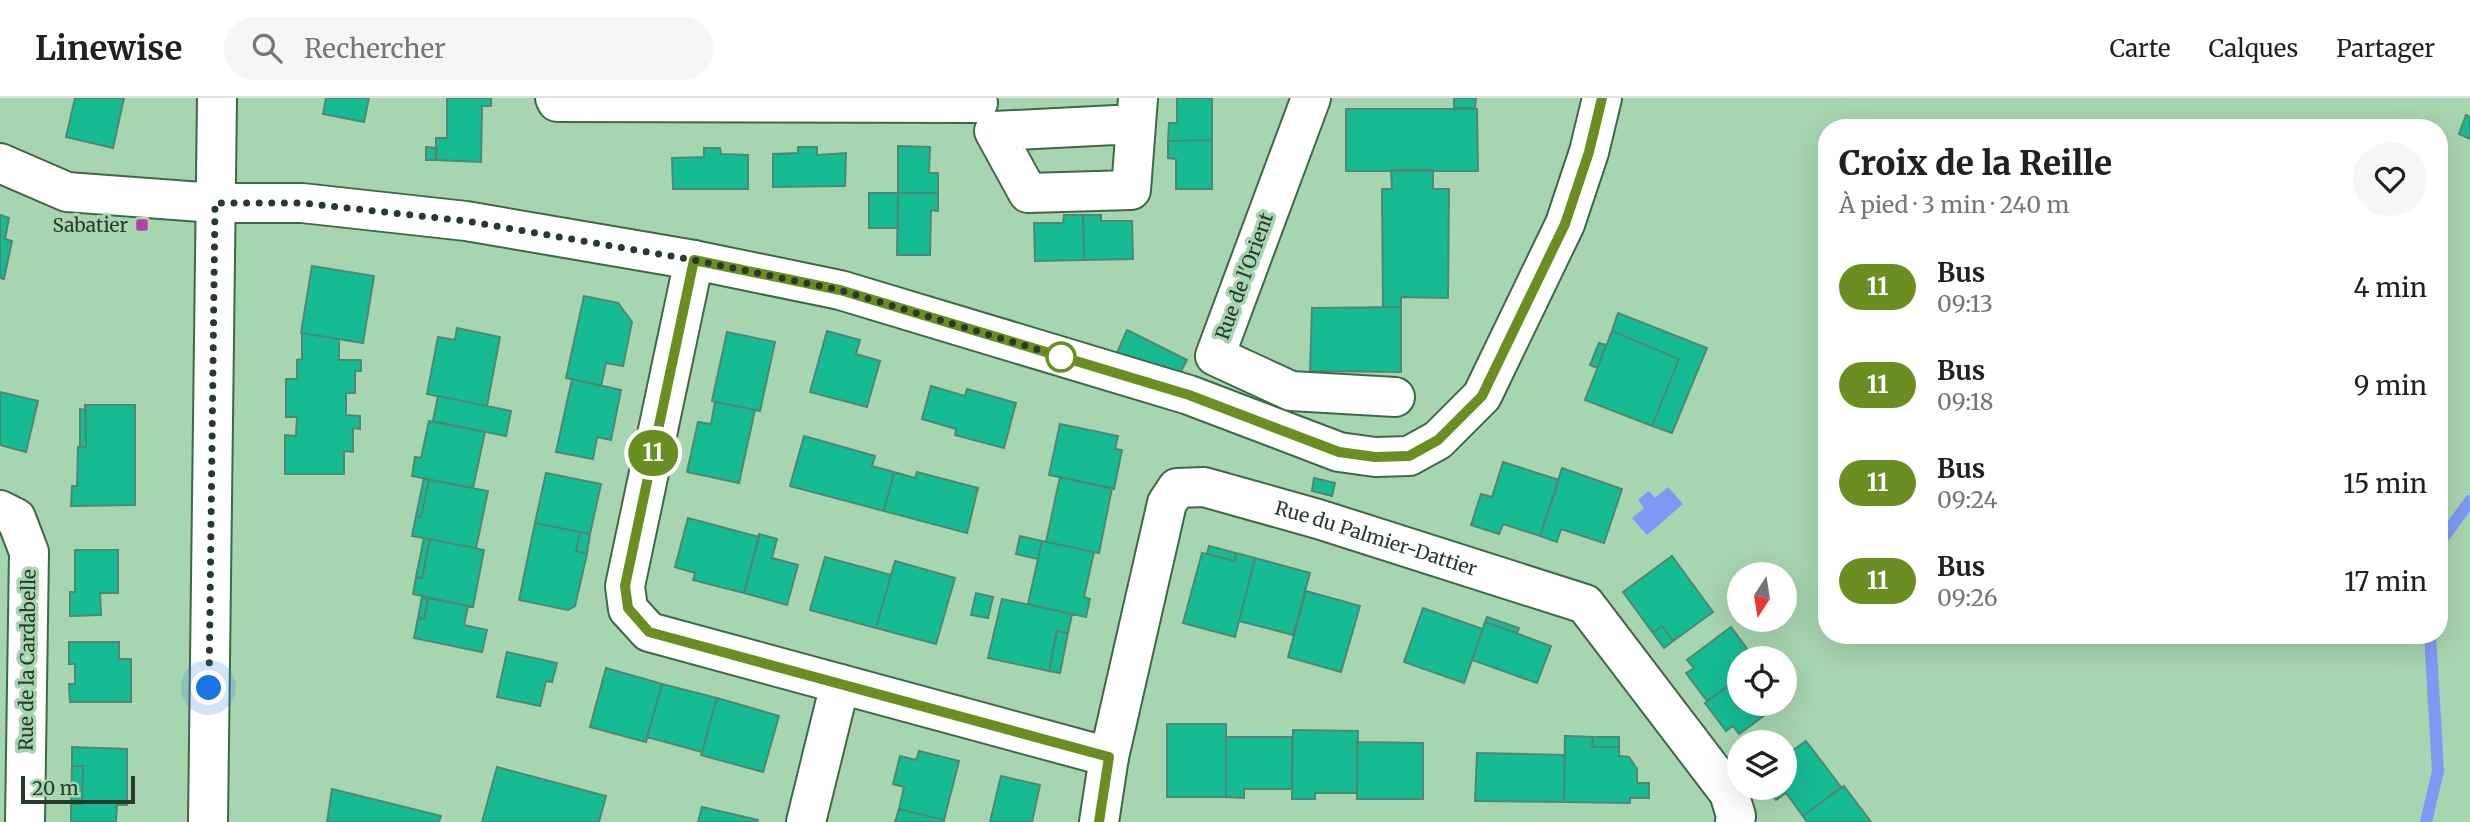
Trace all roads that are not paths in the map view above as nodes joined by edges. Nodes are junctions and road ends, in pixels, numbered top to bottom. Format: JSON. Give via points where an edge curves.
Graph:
{"nodes":[{"id":1,"x":217,"y":98,"type":"edge"},
{"id":2,"x":555,"y":98,"type":"edge"},
{"id":3,"x":1311,"y":98,"type":"edge"},
{"id":4,"x":1602,"y":98,"type":"edge"},
{"id":5,"x":982,"y":111,"type":"edge"},
{"id":6,"x":1137,"y":111,"type":"edge"},
{"id":7,"x":0,"y":163,"type":"edge"},
{"id":8,"x":215,"y":203,"type":"junction"},
{"id":9,"x":694,"y":260,"type":"junction"},
{"id":10,"x":1395,"y":397,"type":"dead end"},
{"id":11,"x":0,"y":510,"type":"edge"},
{"id":12,"x":840,"y":684,"type":"junction"},
{"id":13,"x":1109,"y":757,"type":"junction"},
{"id":14,"x":1102,"y":820,"type":"edge"},
{"id":15,"x":26,"y":822,"type":"edge"},
{"id":16,"x":208,"y":822,"type":"edge"},
{"id":17,"x":806,"y":822,"type":"edge"},
{"id":18,"x":1735,"y":822,"type":"edge"}],
"edges":[{"from":1,"to":8,"type":"street"},
{"from":2,"to":5,"type":"street","via":[[557,102]]},
{"from":3,"to":10,"type":"street","name":"Rue de l'Orient","via":[[1214,356],[1291,391]]},
{"from":4,"to":9,"type":"street","via":[[1565,224],[1482,396],[1438,440],[1409,456],[1339,452],[1189,395],[840,290]]},
{"from":5,"to":6,"type":"street"},
{"from":5,"to":6,"type":"street","via":[[1028,193],[1131,190]]},
{"from":7,"to":8,"type":"street","via":[[67,192]]},
{"from":8,"to":9,"type":"street","via":[[302,203],[466,221]]},
{"from":8,"to":16,"type":"street"},
{"from":9,"to":12,"type":"street","via":[[625,586],[628,608],[649,632]]},
{"from":11,"to":15,"type":"street","name":"Rue de la Cardabelle","via":[[16,518],[29,552]]},
{"from":12,"to":13,"type":"street"},
{"from":12,"to":17,"type":"street"},
{"from":13,"to":14,"type":"street"},
{"from":13,"to":18,"type":"street","name":"Rue du Palmier-Dattier","via":[[1167,503],[1177,488],[1204,487],[1585,604],[1728,793]]}]}
